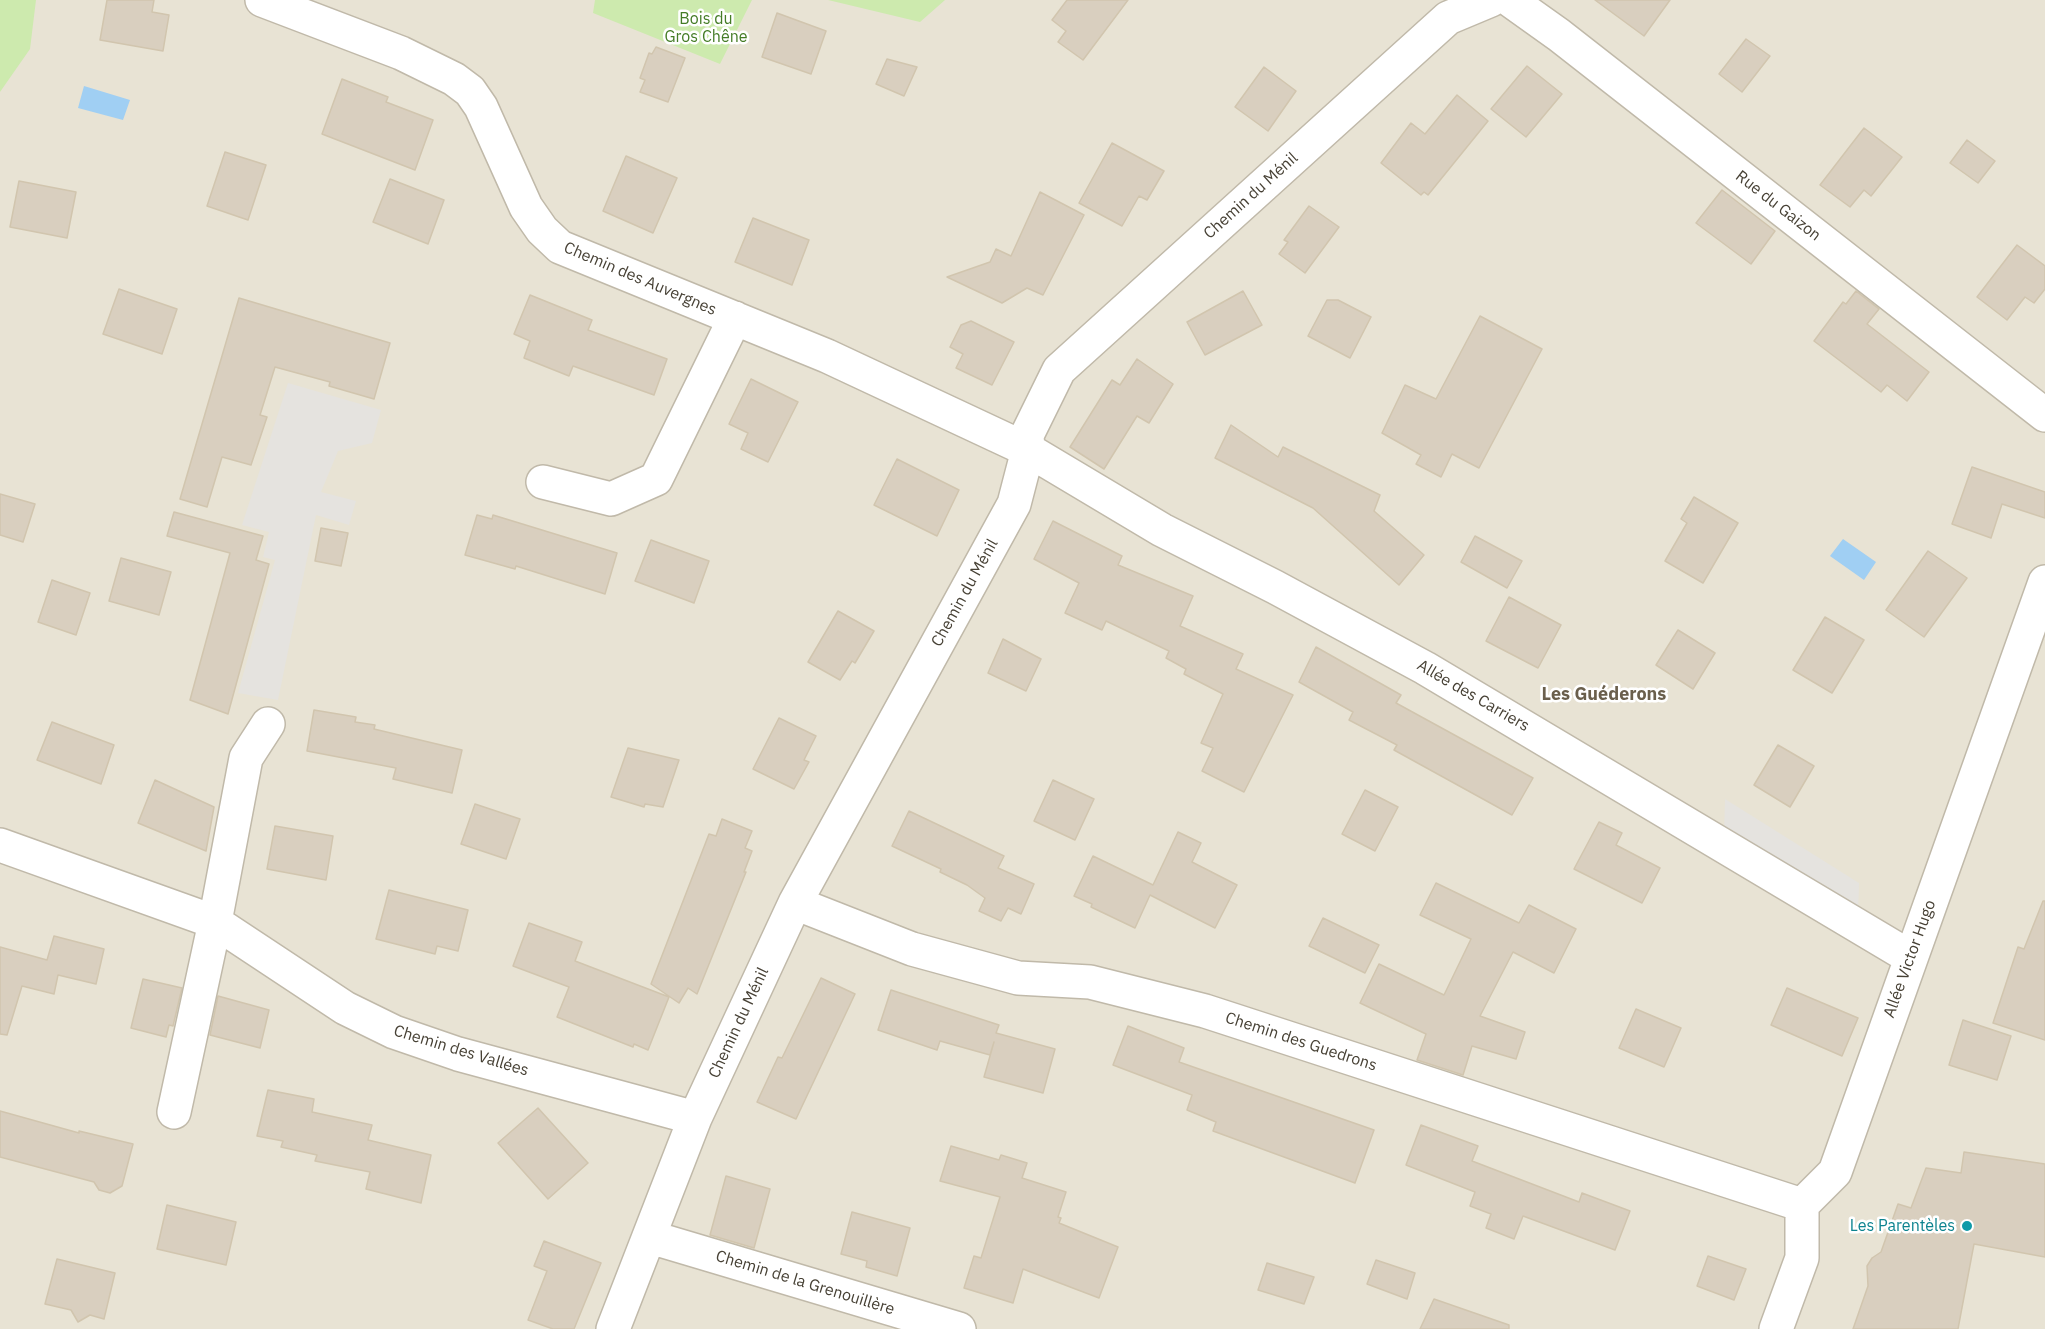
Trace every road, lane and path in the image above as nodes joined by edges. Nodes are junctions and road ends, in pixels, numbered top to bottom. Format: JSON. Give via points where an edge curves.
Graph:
{"nodes":[{"id":1,"x":262,"y":0,"type":"edge"},
{"id":2,"x":1491,"y":0,"type":"edge"},
{"id":3,"x":1510,"y":0,"type":"edge"},
{"id":4,"x":735,"y":318,"type":"junction"},
{"id":5,"x":2045,"y":415,"type":"edge"},
{"id":6,"x":1028,"y":450,"type":"junction"},
{"id":7,"x":543,"y":482,"type":"dead end"},
{"id":8,"x":2045,"y":582,"type":"edge"},
{"id":9,"x":268,"y":724,"type":"dead end"},
{"id":10,"x":0,"y":845,"type":"edge"},
{"id":11,"x":795,"y":903,"type":"junction"},
{"id":12,"x":215,"y":922,"type":"junction"},
{"id":13,"x":1910,"y":957,"type":"junction"},
{"id":14,"x":174,"y":1112,"type":"dead end"},
{"id":15,"x":695,"y":1118,"type":"junction"},
{"id":16,"x":1802,"y":1205,"type":"junction"},
{"id":17,"x":650,"y":1237,"type":"junction"},
{"id":18,"x":613,"y":1329,"type":"edge"},
{"id":19,"x":960,"y":1329,"type":"edge"},
{"id":20,"x":1776,"y":1329,"type":"edge"}],
"edges":[{"from":1,"to":4,"type":"street","name":"Chemin des Auvergnes","via":[[401,53],[454,79],[470,91],[481,107],[526,207],[560,247]]},
{"from":2,"to":6,"type":"street","name":"Chemin du Ménil","via":[[1448,18],[1059,370],[1027,435]]},
{"from":3,"to":5,"type":"street","name":"Rue du Gaizon","via":[[1559,34]]},
{"from":4,"to":6,"type":"street","name":"Chemin des Auvergnes","via":[[827,356]]},
{"from":4,"to":7,"type":"street","via":[[656,479],[611,499]]},
{"from":6,"to":11,"type":"street","name":"Chemin du Ménil","via":[[1014,504]]},
{"from":6,"to":13,"type":"street","name":"Allée des Carriers","via":[[1162,530],[1425,668]]},
{"from":8,"to":13,"type":"street","name":"Allée Victor Hugo"},
{"from":9,"to":12,"type":"street","via":[[246,758]]},
{"from":10,"to":12,"type":"street","name":"Chemin des Vallées"},
{"from":11,"to":15,"type":"street","name":"Chemin du Ménil"},
{"from":11,"to":16,"type":"street","name":"Chemin des Guedrons","via":[[912,949],[1018,978],[1090,982],[1205,1011]]},
{"from":12,"to":14,"type":"street"},
{"from":12,"to":15,"type":"street","name":"Chemin des Vallées","via":[[345,1008],[394,1032],[458,1054]]},
{"from":13,"to":16,"type":"street","name":"Allée Victor Hugo","via":[[1835,1172]]},
{"from":15,"to":17,"type":"street","name":"Chemin du Ménil"},
{"from":16,"to":20,"type":"street","via":[[1802,1258]]},
{"from":17,"to":18,"type":"street","name":"Chemin du Ménil"},
{"from":17,"to":19,"type":"street","name":"Chemin de la Grenouillère"}]}
